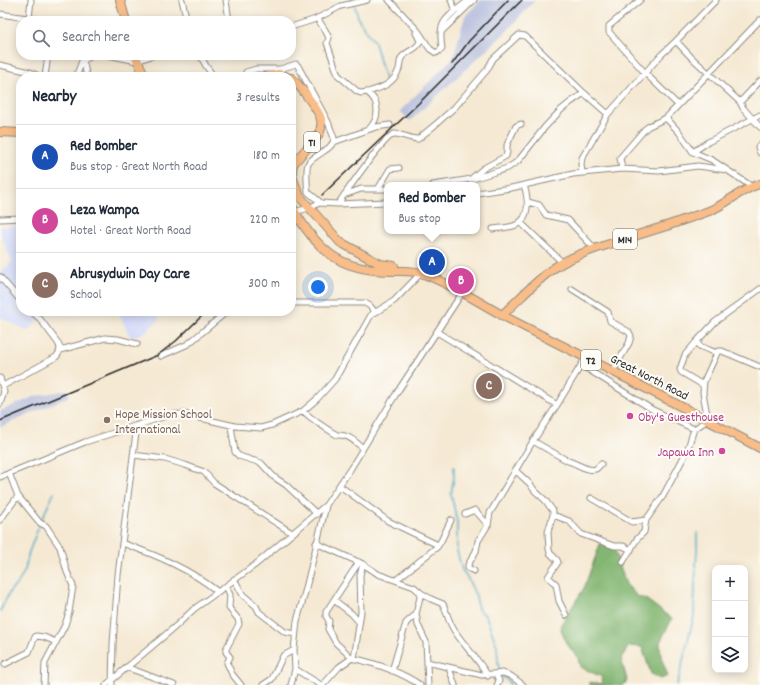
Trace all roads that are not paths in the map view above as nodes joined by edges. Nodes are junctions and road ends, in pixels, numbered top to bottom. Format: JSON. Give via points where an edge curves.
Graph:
{"nodes":[{"id":1,"x":31,"y":0,"type":"edge"},
{"id":2,"x":120,"y":0,"type":"edge"},
{"id":3,"x":182,"y":0,"type":"edge"},
{"id":4,"x":226,"y":0,"type":"edge"},
{"id":5,"x":364,"y":0,"type":"edge"},
{"id":6,"x":389,"y":0,"type":"edge"},
{"id":7,"x":451,"y":0,"type":"edge"},
{"id":8,"x":469,"y":0,"type":"edge"},
{"id":9,"x":474,"y":0,"type":"edge"},
{"id":10,"x":640,"y":0,"type":"edge"},
{"id":11,"x":716,"y":0,"type":"edge"},
{"id":12,"x":455,"y":11,"type":"junction"},
{"id":13,"x":0,"y":14,"type":"edge"},
{"id":14,"x":16,"y":16,"type":"edge"},
{"id":15,"x":29,"y":16,"type":"edge"},
{"id":16,"x":125,"y":16,"type":"edge"},
{"id":17,"x":186,"y":16,"type":"edge"},
{"id":18,"x":228,"y":16,"type":"edge"},
{"id":19,"x":317,"y":18,"type":"junction"},
{"id":20,"x":760,"y":20,"type":"edge"},
{"id":21,"x":296,"y":25,"type":"edge"},
{"id":22,"x":412,"y":26,"type":"junction"},
{"id":23,"x":441,"y":32,"type":"junction"},
{"id":24,"x":676,"y":41,"type":"junction"},
{"id":25,"x":47,"y":60,"type":"edge"},
{"id":26,"x":83,"y":60,"type":"joint"},
{"id":27,"x":137,"y":60,"type":"edge"},
{"id":28,"x":203,"y":60,"type":"edge"},
{"id":29,"x":0,"y":65,"type":"edge"},
{"id":30,"x":30,"y":72,"type":"edge"},
{"id":31,"x":46,"y":72,"type":"edge"},
{"id":32,"x":77,"y":72,"type":"edge"},
{"id":33,"x":86,"y":72,"type":"edge"},
{"id":34,"x":143,"y":72,"type":"edge"},
{"id":35,"x":210,"y":72,"type":"edge"},
{"id":36,"x":246,"y":72,"type":"edge"},
{"id":37,"x":644,"y":73,"type":"junction"},
{"id":38,"x":709,"y":73,"type":"junction"},
{"id":39,"x":760,"y":81,"type":"edge"},
{"id":40,"x":296,"y":82,"type":"edge"},
{"id":41,"x":368,"y":92,"type":"junction"},
{"id":42,"x":584,"y":94,"type":"junction"},
{"id":43,"x":740,"y":102,"type":"junction"},
{"id":44,"x":678,"y":105,"type":"junction"},
{"id":45,"x":608,"y":114,"type":"junction"},
{"id":46,"x":760,"y":115,"type":"edge"},
{"id":47,"x":666,"y":118,"type":"junction"},
{"id":48,"x":752,"y":118,"type":"junction"},
{"id":49,"x":521,"y":124,"type":"dead end"},
{"id":50,"x":390,"y":125,"type":"dead end"},
{"id":51,"x":760,"y":127,"type":"edge"},
{"id":52,"x":369,"y":129,"type":"junction"},
{"id":53,"x":0,"y":132,"type":"edge"},
{"id":54,"x":16,"y":133,"type":"edge"},
{"id":55,"x":334,"y":142,"type":"junction"},
{"id":56,"x":760,"y":145,"type":"edge"},
{"id":57,"x":693,"y":152,"type":"junction"},
{"id":58,"x":760,"y":152,"type":"edge"},
{"id":59,"x":296,"y":160,"type":"edge"},
{"id":60,"x":399,"y":168,"type":"dead end"},
{"id":61,"x":622,"y":169,"type":"junction"},
{"id":62,"x":727,"y":170,"type":"junction"},
{"id":63,"x":582,"y":173,"type":"junction"},
{"id":64,"x":472,"y":179,"type":"junction"},
{"id":65,"x":452,"y":182,"type":"edge"},
{"id":66,"x":760,"y":184,"type":"edge"},
{"id":67,"x":524,"y":185,"type":"junction"},
{"id":68,"x":751,"y":186,"type":"junction"},
{"id":69,"x":296,"y":187,"type":"edge"},
{"id":70,"x":378,"y":189,"type":"junction"},
{"id":71,"x":384,"y":189,"type":"edge"},
{"id":72,"x":480,"y":192,"type":"edge"},
{"id":73,"x":343,"y":196,"type":"junction"},
{"id":74,"x":384,"y":202,"type":"edge"},
{"id":75,"x":528,"y":202,"type":"junction"},
{"id":76,"x":321,"y":203,"type":"junction"},
{"id":77,"x":338,"y":204,"type":"junction"},
{"id":78,"x":309,"y":208,"type":"junction"},
{"id":79,"x":296,"y":210,"type":"edge"},
{"id":80,"x":296,"y":215,"type":"edge"},
{"id":81,"x":16,"y":218,"type":"edge"},
{"id":82,"x":0,"y":219,"type":"edge"},
{"id":83,"x":520,"y":222,"type":"junction"},
{"id":84,"x":493,"y":229,"type":"dead end"},
{"id":85,"x":595,"y":249,"type":"junction"},
{"id":86,"x":563,"y":263,"type":"junction"},
{"id":87,"x":421,"y":273,"type":"junction"},
{"id":88,"x":0,"y":277,"type":"edge"},
{"id":89,"x":572,"y":289,"type":"dead end"},
{"id":90,"x":760,"y":290,"type":"edge"},
{"id":91,"x":462,"y":292,"type":"junction"},
{"id":92,"x":16,"y":295,"type":"edge"},
{"id":93,"x":296,"y":303,"type":"edge"},
{"id":94,"x":375,"y":312,"type":"junction"},
{"id":95,"x":502,"y":315,"type":"junction"},
{"id":96,"x":36,"y":316,"type":"edge"},
{"id":97,"x":222,"y":316,"type":"edge"},
{"id":98,"x":437,"y":332,"type":"junction"},
{"id":99,"x":698,"y":340,"type":"junction"},
{"id":100,"x":138,"y":344,"type":"dead end"},
{"id":101,"x":60,"y":350,"type":"junction"},
{"id":102,"x":717,"y":353,"type":"junction"},
{"id":103,"x":161,"y":356,"type":"dead end"},
{"id":104,"x":586,"y":357,"type":"junction"},
{"id":105,"x":581,"y":365,"type":"junction"},
{"id":106,"x":760,"y":367,"type":"edge"},
{"id":107,"x":613,"y":371,"type":"junction"},
{"id":108,"x":0,"y":378,"type":"edge"},
{"id":109,"x":2,"y":385,"type":"edge"},
{"id":110,"x":703,"y":385,"type":"junction"},
{"id":111,"x":0,"y":404,"type":"edge"},
{"id":112,"x":557,"y":405,"type":"junction"},
{"id":113,"x":303,"y":412,"type":"junction"},
{"id":114,"x":708,"y":420,"type":"junction"},
{"id":115,"x":137,"y":424,"type":"junction"},
{"id":116,"x":231,"y":426,"type":"junction"},
{"id":117,"x":694,"y":429,"type":"junction"},
{"id":118,"x":533,"y":441,"type":"junction"},
{"id":119,"x":363,"y":448,"type":"junction"},
{"id":120,"x":760,"y":448,"type":"edge"},
{"id":121,"x":133,"y":455,"type":"junction"},
{"id":122,"x":601,"y":464,"type":"dead end"},
{"id":123,"x":515,"y":470,"type":"junction"},
{"id":124,"x":9,"y":473,"type":"junction"},
{"id":125,"x":0,"y":477,"type":"edge"},
{"id":126,"x":340,"y":486,"type":"junction"},
{"id":127,"x":18,"y":496,"type":"junction"},
{"id":128,"x":591,"y":498,"type":"dead end"},
{"id":129,"x":326,"y":505,"type":"junction"},
{"id":130,"x":317,"y":514,"type":"junction"},
{"id":131,"x":465,"y":514,"type":"dead end"},
{"id":132,"x":554,"y":515,"type":"junction"},
{"id":133,"x":0,"y":520,"type":"edge"},
{"id":134,"x":451,"y":520,"type":"dead end"},
{"id":135,"x":646,"y":520,"type":"junction"},
{"id":136,"x":488,"y":525,"type":"junction"},
{"id":137,"x":292,"y":533,"type":"junction"},
{"id":138,"x":122,"y":543,"type":"junction"},
{"id":139,"x":316,"y":543,"type":"junction"},
{"id":140,"x":438,"y":545,"type":"junction"},
{"id":141,"x":631,"y":550,"type":"junction"},
{"id":142,"x":623,"y":562,"type":"dead end"},
{"id":143,"x":361,"y":563,"type":"junction"},
{"id":144,"x":474,"y":572,"type":"dead end"},
{"id":145,"x":234,"y":579,"type":"junction"},
{"id":146,"x":396,"y":580,"type":"junction"},
{"id":147,"x":226,"y":586,"type":"junction"},
{"id":148,"x":218,"y":592,"type":"junction"},
{"id":149,"x":421,"y":593,"type":"junction"},
{"id":150,"x":334,"y":600,"type":"junction"},
{"id":151,"x":416,"y":614,"type":"junction"},
{"id":152,"x":566,"y":615,"type":"dead end"},
{"id":153,"x":359,"y":622,"type":"junction"},
{"id":154,"x":295,"y":634,"type":"junction"},
{"id":155,"x":56,"y":642,"type":"junction"},
{"id":156,"x":294,"y":650,"type":"junction"},
{"id":157,"x":353,"y":659,"type":"junction"},
{"id":158,"x":427,"y":662,"type":"junction"},
{"id":159,"x":5,"y":664,"type":"dead end"},
{"id":160,"x":126,"y":668,"type":"junction"},
{"id":161,"x":449,"y":668,"type":"junction"},
{"id":162,"x":295,"y":669,"type":"junction"},
{"id":163,"x":392,"y":671,"type":"junction"},
{"id":164,"x":496,"y":674,"type":"junction"},
{"id":165,"x":488,"y":676,"type":"junction"},
{"id":166,"x":112,"y":682,"type":"edge"},
{"id":167,"x":44,"y":685,"type":"edge"},
{"id":168,"x":106,"y":685,"type":"edge"},
{"id":169,"x":174,"y":685,"type":"edge"},
{"id":170,"x":241,"y":685,"type":"edge"},
{"id":171,"x":263,"y":685,"type":"edge"},
{"id":172,"x":291,"y":685,"type":"edge"},
{"id":173,"x":322,"y":685,"type":"edge"},
{"id":174,"x":420,"y":685,"type":"edge"},
{"id":175,"x":428,"y":685,"type":"edge"},
{"id":176,"x":455,"y":685,"type":"edge"},
{"id":177,"x":497,"y":685,"type":"edge"},
{"id":178,"x":523,"y":685,"type":"edge"}],
"edges":[{"from":1,"to":15,"type":"street"},
{"from":2,"to":16,"type":"main road"},
{"from":3,"to":17,"type":"street"},
{"from":4,"to":18,"type":"street"},
{"from":5,"to":19,"type":"street","via":[[340,6]]},
{"from":6,"to":22,"type":"street"},
{"from":7,"to":12,"type":"street"},
{"from":8,"to":12,"type":"street"},
{"from":9,"to":23,"type":"street"},
{"from":10,"to":37,"type":"street","via":[[609,26],[608,31]]},
{"from":11,"to":24,"type":"street"},
{"from":12,"to":23,"type":"street","via":[[444,22]]},
{"from":13,"to":14,"type":"street"},
{"from":19,"to":21,"type":"street"},
{"from":19,"to":41,"type":"street","via":[[329,38],[327,43],[338,75],[358,92]]},
{"from":20,"to":38,"type":"street"},
{"from":22,"to":23,"type":"street","via":[[435,53],[442,49]]},
{"from":22,"to":41,"type":"street","via":[[419,39],[419,45],[402,57],[392,82]]},
{"from":24,"to":37,"type":"street"},
{"from":24,"to":38,"type":"street"},
{"from":25,"to":31,"type":"street"},
{"from":26,"to":32,"type":"street"},
{"from":26,"to":33,"type":"street"},
{"from":27,"to":34,"type":"main road"},
{"from":28,"to":35,"type":"street"},
{"from":29,"to":30,"type":"street"},
{"from":36,"to":55,"type":"street","via":[[256,69],[280,69],[297,64],[328,122]]},
{"from":37,"to":44,"type":"street"},
{"from":37,"to":45,"type":"street"},
{"from":38,"to":43,"type":"street"},
{"from":38,"to":44,"type":"street"},
{"from":39,"to":43,"type":"street"},
{"from":40,"to":59,"type":"main road","number":"T1","via":[[320,116],[321,124],[320,133]]},
{"from":41,"to":52,"type":"street","via":[[375,100],[377,114]]},
{"from":42,"to":45,"type":"street"},
{"from":42,"to":64,"type":"street","via":[[561,110],[513,165]]},
{"from":42,"to":73,"type":"street","via":[[525,36],[519,35],[493,59],[460,102],[418,139],[396,134],[384,142]]},
{"from":43,"to":48,"type":"street"},
{"from":44,"to":47,"type":"street"},
{"from":45,"to":63,"type":"street","via":[[582,158]]},
{"from":46,"to":48,"type":"street"},
{"from":47,"to":57,"type":"street"},
{"from":47,"to":61,"type":"street","via":[[649,126],[621,156]]},
{"from":48,"to":51,"type":"street"},
{"from":48,"to":57,"type":"street"},
{"from":49,"to":64,"type":"street","via":[[516,126],[507,145],[506,156],[484,168]]},
{"from":50,"to":52,"type":"street"},
{"from":52,"to":55,"type":"street"},
{"from":53,"to":54,"type":"main road"},
{"from":55,"to":76,"type":"street","via":[[310,162],[306,170],[308,192]]},
{"from":56,"to":58,"type":"street"},
{"from":57,"to":62,"type":"street"},
{"from":60,"to":70,"type":"street","via":[[390,170]]},
{"from":61,"to":62,"type":"street","via":[[659,170],[698,166]]},
{"from":61,"to":63,"type":"street"},
{"from":62,"to":68,"type":"street"},
{"from":63,"to":67,"type":"street"},
{"from":64,"to":65,"type":"street"},
{"from":66,"to":68,"type":"main road","number":"M14"},
{"from":67,"to":72,"type":"street"},
{"from":67,"to":75,"type":"street"},
{"from":68,"to":85,"type":"main road","number":"M14","via":[[711,210]]},
{"from":69,"to":78,"type":"main road","number":"T1","via":[[300,198]]},
{"from":70,"to":71,"type":"street"},
{"from":70,"to":73,"type":"street","via":[[358,190]]},
{"from":73,"to":77,"type":"street"},
{"from":74,"to":77,"type":"street"},
{"from":75,"to":83,"type":"street","via":[[524,218]]},
{"from":75,"to":85,"type":"street","via":[[539,205],[546,215],[568,220]]},
{"from":76,"to":77,"type":"street"},
{"from":76,"to":78,"type":"street"},
{"from":78,"to":79,"type":"street"},
{"from":78,"to":87,"type":"main road","name":"Great North Road","via":[[340,242],[384,266],[410,266]]},
{"from":80,"to":87,"type":"main road","via":[[331,255],[346,263],[373,271]]},
{"from":81,"to":82,"type":"street"},
{"from":83,"to":84,"type":"street","via":[[513,226]]},
{"from":83,"to":86,"type":"street"},
{"from":85,"to":86,"type":"main road","number":"M14"},
{"from":86,"to":95,"type":"main road","number":"M14","via":[[541,278]]},
{"from":87,"to":91,"type":"main road","name":"Great North Road","number":"T2"},
{"from":87,"to":94,"type":"street","via":[[394,301]]},
{"from":88,"to":92,"type":"street"},
{"from":89,"to":107,"type":"street","via":[[608,312],[610,321],[629,332],[631,336]]},
{"from":90,"to":99,"type":"street","via":[[715,322]]},
{"from":91,"to":95,"type":"main road","name":"Great North Road","number":"T2"},
{"from":91,"to":98,"type":"street"},
{"from":93,"to":94,"type":"street","via":[[365,303]]},
{"from":94,"to":113,"type":"street","via":[[335,380]]},
{"from":95,"to":104,"type":"main road","name":"Great North Road","number":"T2"},
{"from":96,"to":101,"type":"street","via":[[58,343]]},
{"from":97,"to":103,"type":"street","via":[[188,344]]},
{"from":98,"to":112,"type":"street"},
{"from":98,"to":119,"type":"street"},
{"from":99,"to":102,"type":"street","via":[[700,346]]},
{"from":99,"to":110,"type":"street","via":[[685,355],[680,370]]},
{"from":100,"to":101,"type":"street","via":[[105,338]]},
{"from":101,"to":109,"type":"street","via":[[56,358]]},
{"from":102,"to":106,"type":"street","via":[[719,350]]},
{"from":102,"to":110,"type":"street"},
{"from":104,"to":105,"type":"street"},
{"from":104,"to":107,"type":"main road","name":"Great North Road","number":"T2"},
{"from":105,"to":112,"type":"street"},
{"from":105,"to":117,"type":"street","via":[[653,410]]},
{"from":107,"to":114,"type":"main road","name":"Great North Road","number":"T2"},
{"from":108,"to":109,"type":"street"},
{"from":109,"to":111,"type":"street","via":[[4,397]]},
{"from":110,"to":114,"type":"street"},
{"from":112,"to":118,"type":"street"},
{"from":113,"to":116,"type":"street","via":[[262,428]]},
{"from":113,"to":119,"type":"street","via":[[337,435],[346,436]]},
{"from":114,"to":117,"type":"street"},
{"from":114,"to":120,"type":"main road","name":"Great North Road","number":"T2"},
{"from":115,"to":116,"type":"street","via":[[174,414]]},
{"from":115,"to":121,"type":"street"},
{"from":115,"to":124,"type":"street"},
{"from":116,"to":130,"type":"street","via":[[235,452],[239,456],[261,463]]},
{"from":117,"to":135,"type":"street","via":[[687,452],[663,496]]},
{"from":118,"to":122,"type":"street","via":[[590,470]]},
{"from":118,"to":123,"type":"street"},
{"from":119,"to":126,"type":"street"},
{"from":121,"to":137,"type":"street","via":[[165,459],[204,472],[214,483]]},
{"from":121,"to":138,"type":"street"},
{"from":123,"to":132,"type":"street","via":[[548,503]]},
{"from":123,"to":136,"type":"street","via":[[490,514]]},
{"from":124,"to":125,"type":"street"},
{"from":124,"to":127,"type":"street"},
{"from":126,"to":129,"type":"street"},
{"from":126,"to":140,"type":"street","via":[[388,521]]},
{"from":127,"to":133,"type":"street"},
{"from":127,"to":155,"type":"street","via":[[40,523],[46,526],[60,547],[73,586],[67,619]]},
{"from":128,"to":135,"type":"street","via":[[632,522]]},
{"from":129,"to":130,"type":"street"},
{"from":129,"to":139,"type":"street"},
{"from":130,"to":137,"type":"street"},
{"from":131,"to":136,"type":"street","via":[[475,510]]},
{"from":132,"to":141,"type":"street","via":[[569,521],[582,534]]},
{"from":132,"to":152,"type":"street","via":[[548,532],[549,549],[558,561],[548,577],[556,584],[559,601]]},
{"from":134,"to":140,"type":"street"},
{"from":135,"to":141,"type":"street","via":[[644,532]]},
{"from":136,"to":144,"type":"street","via":[[468,564],[468,568]]},
{"from":137,"to":145,"type":"street","via":[[256,565]]},
{"from":138,"to":148,"type":"street","via":[[193,574]]},
{"from":138,"to":166,"type":"street"},
{"from":139,"to":143,"type":"street"},
{"from":139,"to":154,"type":"street"},
{"from":140,"to":146,"type":"street"},
{"from":141,"to":142,"type":"street"},
{"from":143,"to":146,"type":"street","via":[[377,573]]},
{"from":143,"to":150,"type":"street"},
{"from":143,"to":153,"type":"street"},
{"from":145,"to":147,"type":"street"},
{"from":145,"to":154,"type":"street","via":[[243,595],[259,612],[284,632]]},
{"from":146,"to":149,"type":"street","via":[[414,587]]},
{"from":147,"to":148,"type":"street"},
{"from":147,"to":170,"type":"street","via":[[230,595],[229,608],[239,624],[226,649],[230,656],[227,663]]},
{"from":148,"to":160,"type":"street","via":[[194,609]]},
{"from":149,"to":151,"type":"street"},
{"from":149,"to":165,"type":"street","via":[[443,604],[454,631]]},
{"from":150,"to":153,"type":"street"},
{"from":150,"to":157,"type":"street","via":[[326,612],[328,629],[336,643]]},
{"from":151,"to":158,"type":"street","via":[[426,642]]},
{"from":151,"to":163,"type":"street","via":[[406,623]]},
{"from":153,"to":157,"type":"street"},
{"from":154,"to":156,"type":"street"},
{"from":155,"to":159,"type":"street","via":[[36,636],[29,652]]},
{"from":155,"to":167,"type":"street","via":[[44,663]]},
{"from":156,"to":162,"type":"street"},
{"from":156,"to":171,"type":"street","via":[[283,656],[271,680]]},
{"from":157,"to":163,"type":"street"},
{"from":157,"to":173,"type":"street","via":[[339,667]]},
{"from":158,"to":161,"type":"street"},
{"from":158,"to":175,"type":"street"},
{"from":160,"to":166,"type":"street"},
{"from":160,"to":169,"type":"street"},
{"from":161,"to":165,"type":"street"},
{"from":161,"to":176,"type":"street"},
{"from":162,"to":172,"type":"street"},
{"from":162,"to":173,"type":"street"},
{"from":163,"to":174,"type":"street"},
{"from":164,"to":165,"type":"street"},
{"from":164,"to":177,"type":"street","via":[[499,681]]},
{"from":164,"to":178,"type":"street","via":[[511,676]]},
{"from":166,"to":168,"type":"street"}]}
